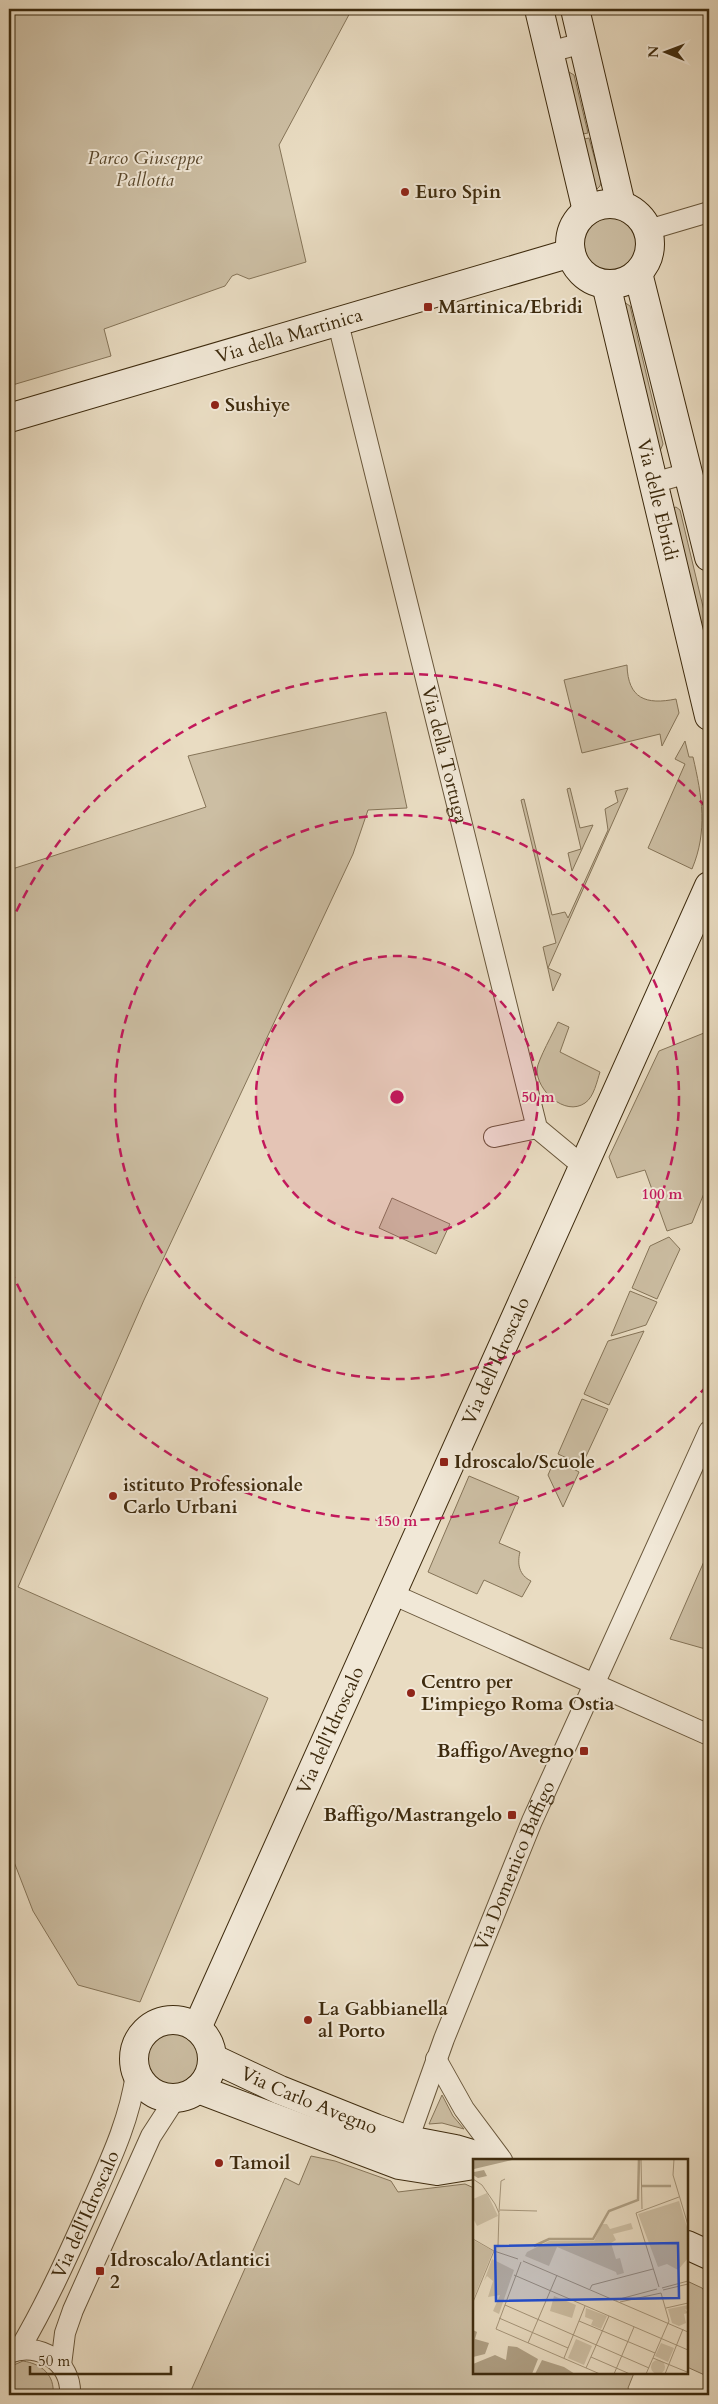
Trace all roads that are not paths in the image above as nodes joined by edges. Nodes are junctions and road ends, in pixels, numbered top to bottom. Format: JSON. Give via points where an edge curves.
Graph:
{"nodes":[{"id":1,"x":539,"y":9,"type":"edge"},
{"id":2,"x":575,"y":9,"type":"edge"},
{"id":3,"x":583,"y":44,"type":"junction"},
{"id":4,"x":549,"y":52,"type":"junction"},
{"id":5,"x":620,"y":205,"type":"junction"},
{"id":6,"x":587,"y":211,"type":"junction"},
{"id":7,"x":709,"y":212,"type":"edge"},
{"id":8,"x":648,"y":230,"type":"junction"},
{"id":9,"x":571,"y":253,"type":"junction"},
{"id":10,"x":638,"y":273,"type":"junction"},
{"id":11,"x":606,"y":284,"type":"junction"},
{"id":12,"x":338,"y":323,"type":"junction"},
{"id":13,"x":9,"y":418,"type":"edge"},
{"id":14,"x":688,"y":473,"type":"junction"},
{"id":15,"x":653,"y":482,"type":"junction"},
{"id":16,"x":709,"y":557,"type":"edge"},
{"id":17,"x":705,"y":679,"type":"edge"},
{"id":18,"x":709,"y":716,"type":"edge"},
{"id":19,"x":709,"y":886,"type":"edge"},
{"id":20,"x":537,"y":1128,"type":"junction"},
{"id":21,"x":494,"y":1137,"type":"dead end"},
{"id":22,"x":584,"y":1167,"type":"junction"},
{"id":23,"x":709,"y":1431,"type":"edge"},
{"id":24,"x":392,"y":1594,"type":"junction"},
{"id":25,"x":592,"y":1685,"type":"junction"},
{"id":26,"x":709,"y":1735,"type":"edge"},
{"id":27,"x":197,"y":2028,"type":"junction"},
{"id":28,"x":212,"y":2058,"type":"junction"},
{"id":29,"x":436,"y":2059,"type":"junction"},
{"id":30,"x":136,"y":2074,"type":"junction"},
{"id":31,"x":187,"y":2094,"type":"junction"},
{"id":32,"x":408,"y":2140,"type":"junction"},
{"id":33,"x":489,"y":2159,"type":"edge"},
{"id":34,"x":501,"y":2159,"type":"edge"},
{"id":35,"x":386,"y":2162,"type":"junction"},
{"id":36,"x":473,"y":2166,"type":"edge"},
{"id":37,"x":688,"y":2245,"type":"edge"},
{"id":38,"x":709,"y":2255,"type":"edge"},
{"id":39,"x":14,"y":2351,"type":"edge"},
{"id":40,"x":61,"y":2365,"type":"junction"},
{"id":41,"x":70,"y":2395,"type":"edge"}],
"edges":[{"from":1,"to":4,"type":"street"},
{"from":2,"to":3,"type":"street"},
{"from":3,"to":4,"type":"street"},
{"from":3,"to":5,"type":"street"},
{"from":4,"to":6,"type":"street"},
{"from":5,"to":6,"type":"street","via":[[603,204]]},
{"from":5,"to":8,"type":"street","via":[[637,214]]},
{"from":6,"to":9,"type":"street","via":[[572,230]]},
{"from":7,"to":8,"type":"street"},
{"from":8,"to":10,"type":"street","via":[[649,253]]},
{"from":9,"to":11,"type":"street","via":[[581,272]]},
{"from":9,"to":12,"type":"street","name":"Via della Martinica"},
{"from":10,"to":11,"type":"street","via":[[623,282]]},
{"from":10,"to":14,"type":"street","name":"Via delle Ebridi"},
{"from":11,"to":15,"type":"street","name":"Via delle Ebridi"},
{"from":12,"to":13,"type":"street","name":"Via della Martinica"},
{"from":12,"to":20,"type":"street","name":"Via della Tortuga"},
{"from":14,"to":15,"type":"street"},
{"from":14,"to":16,"type":"street","name":"Via delle Ebridi"},
{"from":15,"to":17,"type":"street","name":"Via delle Ebridi"},
{"from":17,"to":18,"type":"street","name":"Via delle Ebridi"},
{"from":19,"to":22,"type":"street","name":"Via dell'Idroscalo"},
{"from":20,"to":21,"type":"street"},
{"from":20,"to":22,"type":"street"},
{"from":22,"to":24,"type":"street","name":"Via dell'Idroscalo"},
{"from":23,"to":25,"type":"street","name":"Via Domenico Baffigo"},
{"from":24,"to":25,"type":"street"},
{"from":24,"to":27,"type":"street","name":"Via dell'Idroscalo"},
{"from":25,"to":26,"type":"street"},
{"from":25,"to":29,"type":"street","name":"Via Domenico Baffigo","via":[[532,1821]]},
{"from":27,"to":28,"type":"street","via":[[208,2040]]},
{"from":27,"to":30,"type":"street","via":[[173,2019],[143,2032],[133,2058]]},
{"from":28,"to":31,"type":"street","via":[[208,2077]]},
{"from":28,"to":32,"type":"street","name":"Via Carlo Avegno","via":[[326,2109]]},
{"from":29,"to":32,"type":"street","name":"Via Domenico Baffigo"},
{"from":29,"to":34,"type":"street","via":[[464,2110]]},
{"from":30,"to":31,"type":"street","via":[[153,2094]]},
{"from":30,"to":39,"type":"street","name":"Via dell'Idroscalo","via":[[121,2137],[54,2284]]},
{"from":31,"to":35,"type":"street","name":"Via Carlo Avegno"},
{"from":31,"to":40,"type":"street","name":"Via dell'Idroscalo","via":[[148,2141],[73,2310],[65,2333]]},
{"from":32,"to":33,"type":"street","name":"Via Carlo Avegno"},
{"from":32,"to":35,"type":"street","name":"Via Carlo Avegno"},
{"from":35,"to":36,"type":"street","name":"Via Carlo Avegno","via":[[431,2170]]},
{"from":37,"to":38,"type":"street"},
{"from":39,"to":40,"type":"street","via":[[42,2351]]},
{"from":40,"to":41,"type":"street","via":[[67,2376]]}]}
